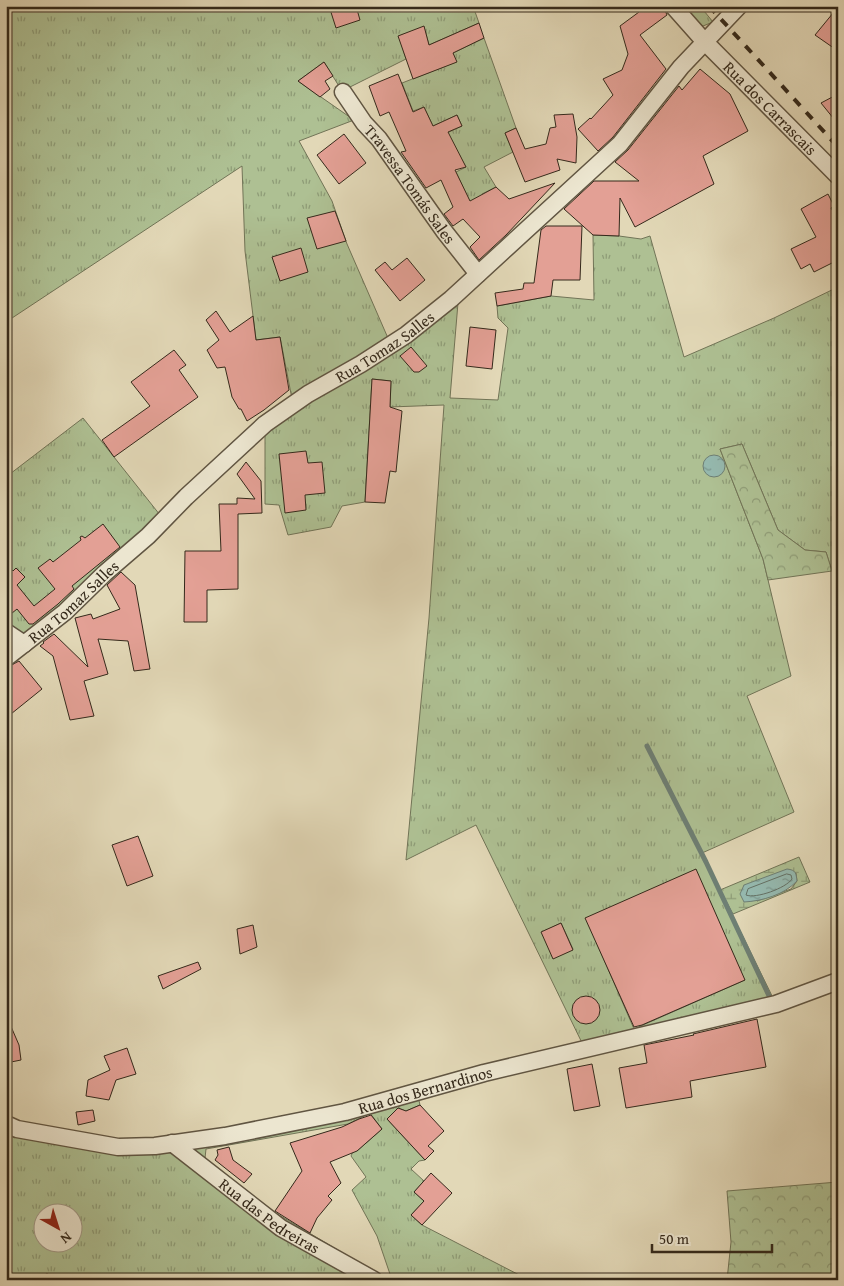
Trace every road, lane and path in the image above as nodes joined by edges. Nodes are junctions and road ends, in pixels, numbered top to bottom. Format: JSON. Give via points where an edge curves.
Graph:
{"nodes":[{"id":1,"x":673,"y":6,"type":"edge"},
{"id":2,"x":739,"y":6,"type":"edge"},
{"id":3,"x":704,"y":41,"type":"junction"},
{"id":4,"x":343,"y":92,"type":"dead end"},
{"id":5,"x":838,"y":176,"type":"edge"},
{"id":6,"x":478,"y":274,"type":"junction"},
{"id":7,"x":6,"y":632,"type":"edge"},
{"id":8,"x":24,"y":644,"type":"junction"},
{"id":9,"x":6,"y":658,"type":"edge"},
{"id":10,"x":838,"y":981,"type":"edge"},
{"id":11,"x":6,"y":1124,"type":"edge"},
{"id":12,"x":172,"y":1143,"type":"junction"},
{"id":13,"x":374,"y":1280,"type":"edge"}],
"edges":[{"from":1,"to":3,"type":"street","name":"Rua dos Carrascais"},
{"from":2,"to":3,"type":"street","name":"Rua Tomaz Salles"},
{"from":3,"to":5,"type":"street","name":"Rua dos Carrascais"},
{"from":3,"to":6,"type":"street","name":"Rua Tomaz Salles","via":[[620,144]]},
{"from":4,"to":6,"type":"street","name":"Travessa Tomás Sales"},
{"from":6,"to":8,"type":"street","name":"Rua Tomaz Salles","via":[[406,335],[265,424],[65,612]]},
{"from":7,"to":8,"type":"street"},
{"from":8,"to":9,"type":"street","name":"Rua Tomaz Salles"},
{"from":10,"to":12,"type":"street","name":"Rua dos Bernardinos","via":[[776,1004],[484,1073],[345,1112]]},
{"from":11,"to":12,"type":"street","name":"Rua dos Bernardinos","via":[[17,1129],[118,1147]]},
{"from":12,"to":13,"type":"street","name":"Rua das Pedreiras","via":[[281,1228]]}]}
